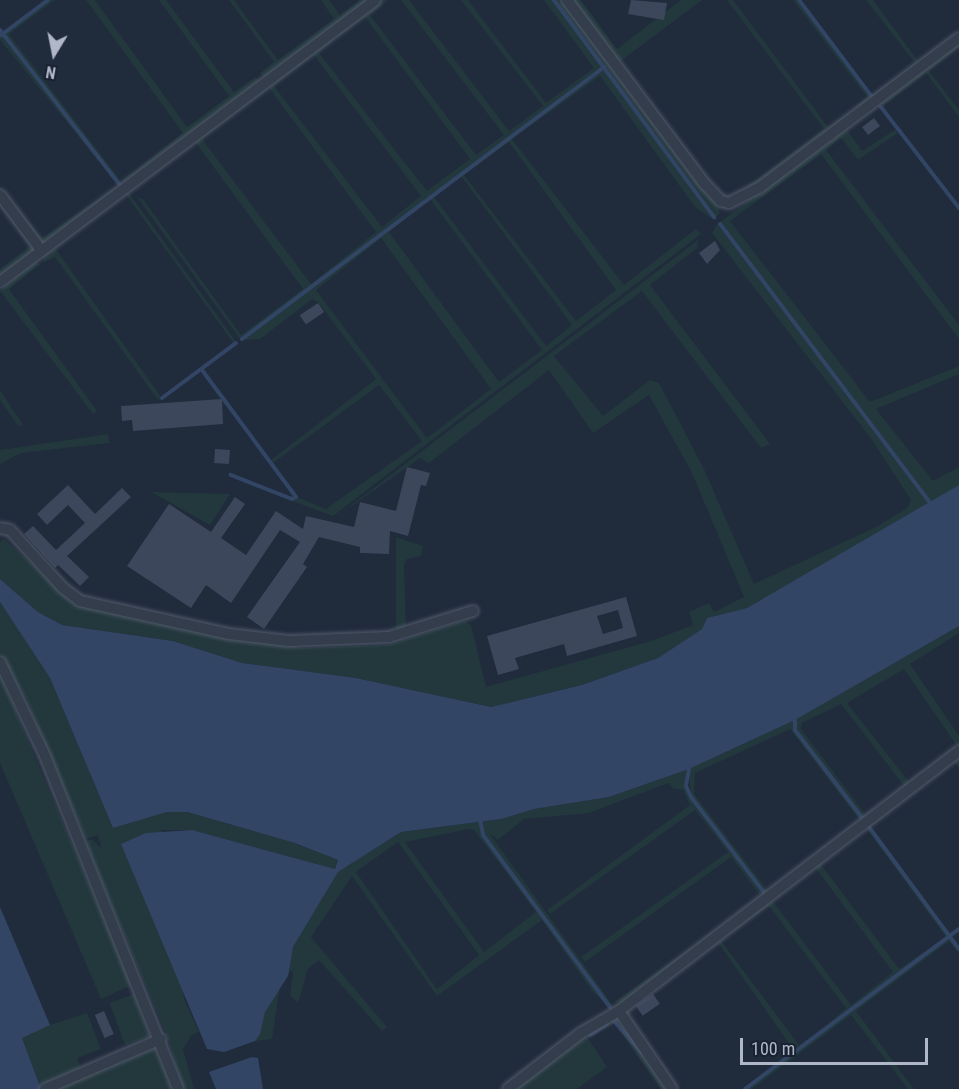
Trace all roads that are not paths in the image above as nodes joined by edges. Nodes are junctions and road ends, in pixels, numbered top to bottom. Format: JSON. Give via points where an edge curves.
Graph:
{"nodes":[{"id":1,"x":375,"y":0,"type":"edge"},
{"id":2,"x":567,"y":0,"type":"edge"},
{"id":3,"x":959,"y":38,"type":"edge"},
{"id":4,"x":0,"y":195,"type":"edge"},
{"id":5,"x":41,"y":250,"type":"junction"},
{"id":6,"x":0,"y":282,"type":"edge"},
{"id":7,"x":0,"y":528,"type":"edge"},
{"id":8,"x":473,"y":611,"type":"dead end"},
{"id":9,"x":0,"y":662,"type":"edge"},
{"id":10,"x":959,"y":751,"type":"edge"},
{"id":11,"x":619,"y":1011,"type":"junction"},
{"id":12,"x":161,"y":1039,"type":"junction"},
{"id":13,"x":45,"y":1089,"type":"edge"},
{"id":14,"x":178,"y":1089,"type":"edge"},
{"id":15,"x":508,"y":1089,"type":"edge"},
{"id":16,"x":672,"y":1089,"type":"edge"}],
"edges":[{"from":1,"to":5,"type":"street"},
{"from":2,"to":3,"type":"street","via":[[704,183],[721,201],[729,203],[759,188]]},
{"from":4,"to":5,"type":"street"},
{"from":5,"to":6,"type":"street"},
{"from":7,"to":8,"type":"street","via":[[10,530],[63,588],[80,600],[229,634],[289,642],[388,637]]},
{"from":9,"to":12,"type":"street","via":[[45,756]]},
{"from":10,"to":11,"type":"street"},
{"from":11,"to":15,"type":"street","via":[[581,1034]]},
{"from":11,"to":16,"type":"street"},
{"from":12,"to":13,"type":"street"},
{"from":12,"to":14,"type":"street"}]}
